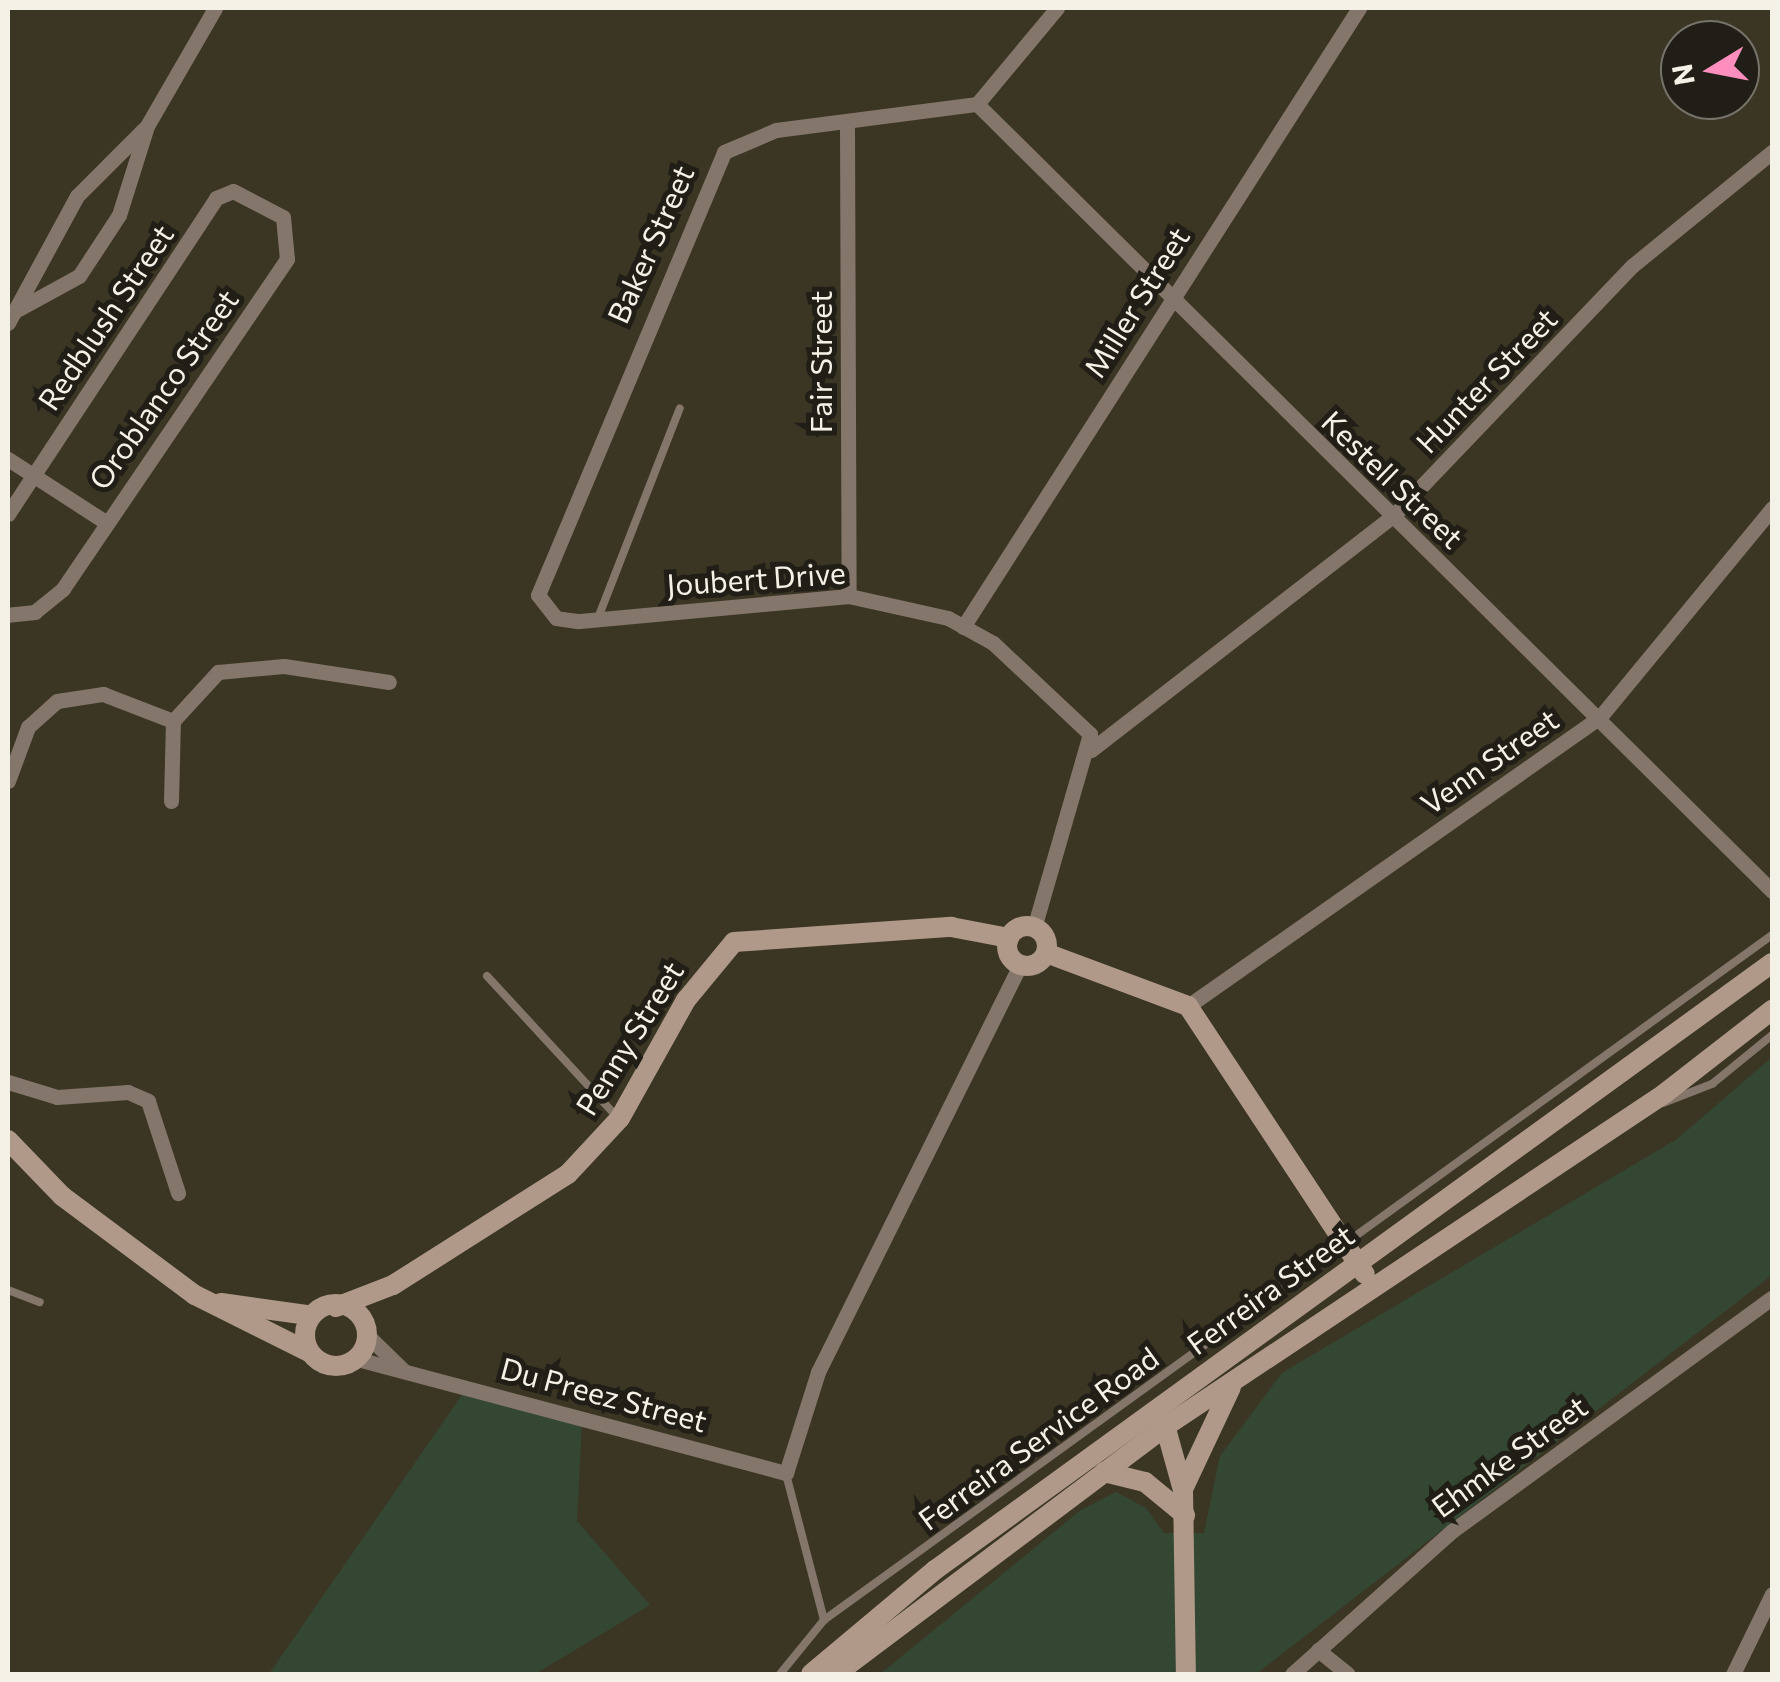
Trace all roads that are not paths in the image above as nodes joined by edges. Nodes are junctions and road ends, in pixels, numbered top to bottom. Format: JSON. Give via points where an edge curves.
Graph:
{"nodes":[{"id":1,"x":215,"y":8,"type":"edge"},
{"id":2,"x":1058,"y":8,"type":"edge"},
{"id":3,"x":1359,"y":8,"type":"edge"},
{"id":4,"x":978,"y":104,"type":"junction"},
{"id":5,"x":147,"y":126,"type":"junction"},
{"id":6,"x":847,"y":128,"type":"junction"},
{"id":7,"x":1772,"y":152,"type":"edge"},
{"id":8,"x":226,"y":193,"type":"joint"},
{"id":9,"x":1169,"y":303,"type":"junction"},
{"id":10,"x":11,"y":317,"type":"edge"},
{"id":11,"x":680,"y":408,"type":"dead end"},
{"id":12,"x":8,"y":460,"type":"edge"},
{"id":13,"x":34,"y":476,"type":"junction"},
{"id":14,"x":1772,"y":508,"type":"edge"},
{"id":15,"x":8,"y":514,"type":"edge"},
{"id":16,"x":1393,"y":516,"type":"junction"},
{"id":17,"x":104,"y":520,"type":"junction"},
{"id":18,"x":848,"y":596,"type":"junction"},
{"id":19,"x":542,"y":608,"type":"joint"},
{"id":20,"x":8,"y":614,"type":"edge"},
{"id":21,"x":598,"y":618,"type":"junction"},
{"id":22,"x":963,"y":626,"type":"junction"},
{"id":23,"x":389,"y":682,"type":"dead end"},
{"id":24,"x":1600,"y":717,"type":"junction"},
{"id":25,"x":172,"y":722,"type":"junction"},
{"id":26,"x":1091,"y":750,"type":"junction"},
{"id":27,"x":8,"y":781,"type":"edge"},
{"id":28,"x":171,"y":801,"type":"dead end"},
{"id":29,"x":1772,"y":892,"type":"edge"},
{"id":30,"x":1034,"y":928,"type":"junction"},
{"id":31,"x":1772,"y":935,"type":"edge"},
{"id":32,"x":1009,"y":938,"type":"junction"},
{"id":33,"x":1046,"y":953,"type":"junction"},
{"id":34,"x":1772,"y":963,"type":"edge"},
{"id":35,"x":1020,"y":964,"type":"junction"},
{"id":36,"x":486,"y":976,"type":"dead end"},
{"id":37,"x":1188,"y":1006,"type":"junction"},
{"id":38,"x":1772,"y":1010,"type":"edge"},
{"id":39,"x":1772,"y":1036,"type":"edge"},
{"id":40,"x":8,"y":1082,"type":"edge"},
{"id":41,"x":1639,"y":1110,"type":"junction"},
{"id":42,"x":620,"y":1118,"type":"junction"},
{"id":43,"x":8,"y":1140,"type":"edge"},
{"id":44,"x":178,"y":1194,"type":"dead end"},
{"id":45,"x":1352,"y":1254,"type":"junction"},
{"id":46,"x":1372,"y":1284,"type":"junction"},
{"id":47,"x":393,"y":1285,"type":"junction"},
{"id":48,"x":8,"y":1290,"type":"edge"},
{"id":49,"x":195,"y":1295,"type":"junction"},
{"id":50,"x":1772,"y":1298,"type":"edge"},
{"id":51,"x":40,"y":1302,"type":"dead end"},
{"id":52,"x":336,"y":1306,"type":"junction"},
{"id":53,"x":308,"y":1315,"type":"junction"},
{"id":54,"x":369,"y":1333,"type":"junction"},
{"id":55,"x":309,"y":1352,"type":"junction"},
{"id":56,"x":361,"y":1360,"type":"junction"},
{"id":57,"x":406,"y":1373,"type":"junction"},
{"id":58,"x":1235,"y":1381,"type":"junction"},
{"id":59,"x":1162,"y":1416,"type":"junction"},
{"id":60,"x":1104,"y":1472,"type":"junction"},
{"id":61,"x":786,"y":1473,"type":"junction"},
{"id":62,"x":1183,"y":1490,"type":"junction"},
{"id":63,"x":1184,"y":1516,"type":"junction"},
{"id":64,"x":1772,"y":1594,"type":"edge"},
{"id":65,"x":824,"y":1620,"type":"junction"},
{"id":66,"x":1318,"y":1650,"type":"junction"},
{"id":67,"x":780,"y":1674,"type":"edge"},
{"id":68,"x":811,"y":1674,"type":"edge"},
{"id":69,"x":836,"y":1674,"type":"edge"},
{"id":70,"x":1186,"y":1674,"type":"edge"},
{"id":71,"x":1292,"y":1674,"type":"edge"},
{"id":72,"x":1348,"y":1674,"type":"edge"},
{"id":73,"x":1733,"y":1674,"type":"edge"}],
"edges":[{"from":1,"to":5,"type":"street"},
{"from":2,"to":4,"type":"street"},
{"from":3,"to":9,"type":"street","name":"Miller Street"},
{"from":4,"to":6,"type":"street","name":"Baker Street","via":[[904,110]]},
{"from":4,"to":9,"type":"street","name":"Kestell Street"},
{"from":5,"to":10,"type":"street","via":[[77,196]]},
{"from":5,"to":10,"type":"street","via":[[119,215],[79,276]]},
{"from":6,"to":18,"type":"street","name":"Fair Street"},
{"from":6,"to":19,"type":"street","name":"Baker Street","via":[[750,138],[706,179],[539,575]]},
{"from":7,"to":16,"type":"street","name":"Hunter Street","via":[[1632,266]]},
{"from":8,"to":13,"type":"street","name":"Redblush Street"},
{"from":8,"to":17,"type":"street","name":"Oroblanco Street","via":[[282,217],[292,243],[287,259]]},
{"from":9,"to":16,"type":"street","name":"Kestell Street"},
{"from":9,"to":22,"type":"street","name":"Miller Street"},
{"from":11,"to":21,"type":"lane"},
{"from":12,"to":13,"type":"street"},
{"from":13,"to":15,"type":"street"},
{"from":13,"to":17,"type":"street"},
{"from":14,"to":24,"type":"street","name":"Venn Street"},
{"from":16,"to":24,"type":"street","name":"Kestell Street"},
{"from":16,"to":26,"type":"street","name":"Hunter Street"},
{"from":17,"to":20,"type":"street","name":"Oroblanco Street","via":[[50,604]]},
{"from":18,"to":21,"type":"street","name":"Joubert Drive"},
{"from":18,"to":22,"type":"street","name":"Joubert Drive"},
{"from":19,"to":21,"type":"street","name":"Joubert Drive","via":[[556,618]]},
{"from":22,"to":26,"type":"street","name":"Joubert Drive","via":[[1074,710]]},
{"from":23,"to":25,"type":"street","via":[[242,666],[218,672]]},
{"from":24,"to":29,"type":"street","name":"Kestell Street"},
{"from":24,"to":37,"type":"street","name":"Venn Street"},
{"from":25,"to":27,"type":"street","via":[[103,694],[57,700],[28,726]]},
{"from":25,"to":28,"type":"street"},
{"from":26,"to":30,"type":"street"},
{"from":30,"to":32,"type":"main road"},
{"from":30,"to":33,"type":"main road"},
{"from":31,"to":45,"type":"lane","name":"Ferreira Service Road"},
{"from":32,"to":35,"type":"main road"},
{"from":32,"to":42,"type":"main road","name":"Penny Street","via":[[951,926],[734,942],[686,1000]]},
{"from":33,"to":35,"type":"main road"},
{"from":33,"to":37,"type":"main road"},
{"from":34,"to":45,"type":"main road","name":"Ferreira Street"},
{"from":35,"to":61,"type":"street","via":[[818,1372]]},
{"from":36,"to":42,"type":"lane","via":[[589,1096]]},
{"from":37,"to":45,"type":"main road"},
{"from":38,"to":41,"type":"main road","name":"Ferreira Street"},
{"from":39,"to":41,"type":"lane","via":[[1712,1084]]},
{"from":40,"to":44,"type":"street","via":[[57,1098],[128,1092],[148,1101]]},
{"from":41,"to":46,"type":"main road","name":"Ferreira Street"},
{"from":42,"to":47,"type":"main road","name":"Penny Street","via":[[568,1174]]},
{"from":43,"to":49,"type":"main road","via":[[62,1196]]},
{"from":45,"to":46,"type":"main road"},
{"from":45,"to":59,"type":"main road","name":"Ferreira Street"},
{"from":45,"to":65,"type":"lane","name":"Ferreira Service Road"},
{"from":46,"to":58,"type":"main road","name":"Ferreira Street"},
{"from":47,"to":52,"type":"main road","name":"Penny Street"},
{"from":47,"to":54,"type":"main road","name":"Penny Street"},
{"from":48,"to":51,"type":"lane"},
{"from":49,"to":53,"type":"main road"},
{"from":49,"to":55,"type":"main road"},
{"from":50,"to":66,"type":"street","name":"Ehmke Street","via":[[1452,1531]]},
{"from":52,"to":53,"type":"main road","name":"Penny Street"},
{"from":52,"to":54,"type":"main road"},
{"from":53,"to":55,"type":"main road"},
{"from":54,"to":56,"type":"main road","name":"Penny Street"},
{"from":54,"to":57,"type":"street","name":"Du Preez Street"},
{"from":55,"to":56,"type":"main road"},
{"from":56,"to":57,"type":"street","name":"Du Preez Street"},
{"from":57,"to":61,"type":"street","name":"Du Preez Street"},
{"from":58,"to":59,"type":"main road","name":"Ferreira Street"},
{"from":58,"to":62,"type":"main road"},
{"from":59,"to":60,"type":"main road","name":"Ferreira Street"},
{"from":59,"to":62,"type":"main road"},
{"from":59,"to":68,"type":"main road","name":"Ferreira Street","via":[[921,1581]]},
{"from":60,"to":63,"type":"main road","via":[[1145,1482]]},
{"from":60,"to":69,"type":"main road","name":"Ferreira Street"},
{"from":61,"to":65,"type":"lane"},
{"from":62,"to":63,"type":"main road"},
{"from":63,"to":70,"type":"main road"},
{"from":64,"to":73,"type":"street"},
{"from":65,"to":67,"type":"lane","name":"Ferreira Service Road"},
{"from":66,"to":71,"type":"street","name":"Ehmke Street"},
{"from":66,"to":72,"type":"street"}]}
